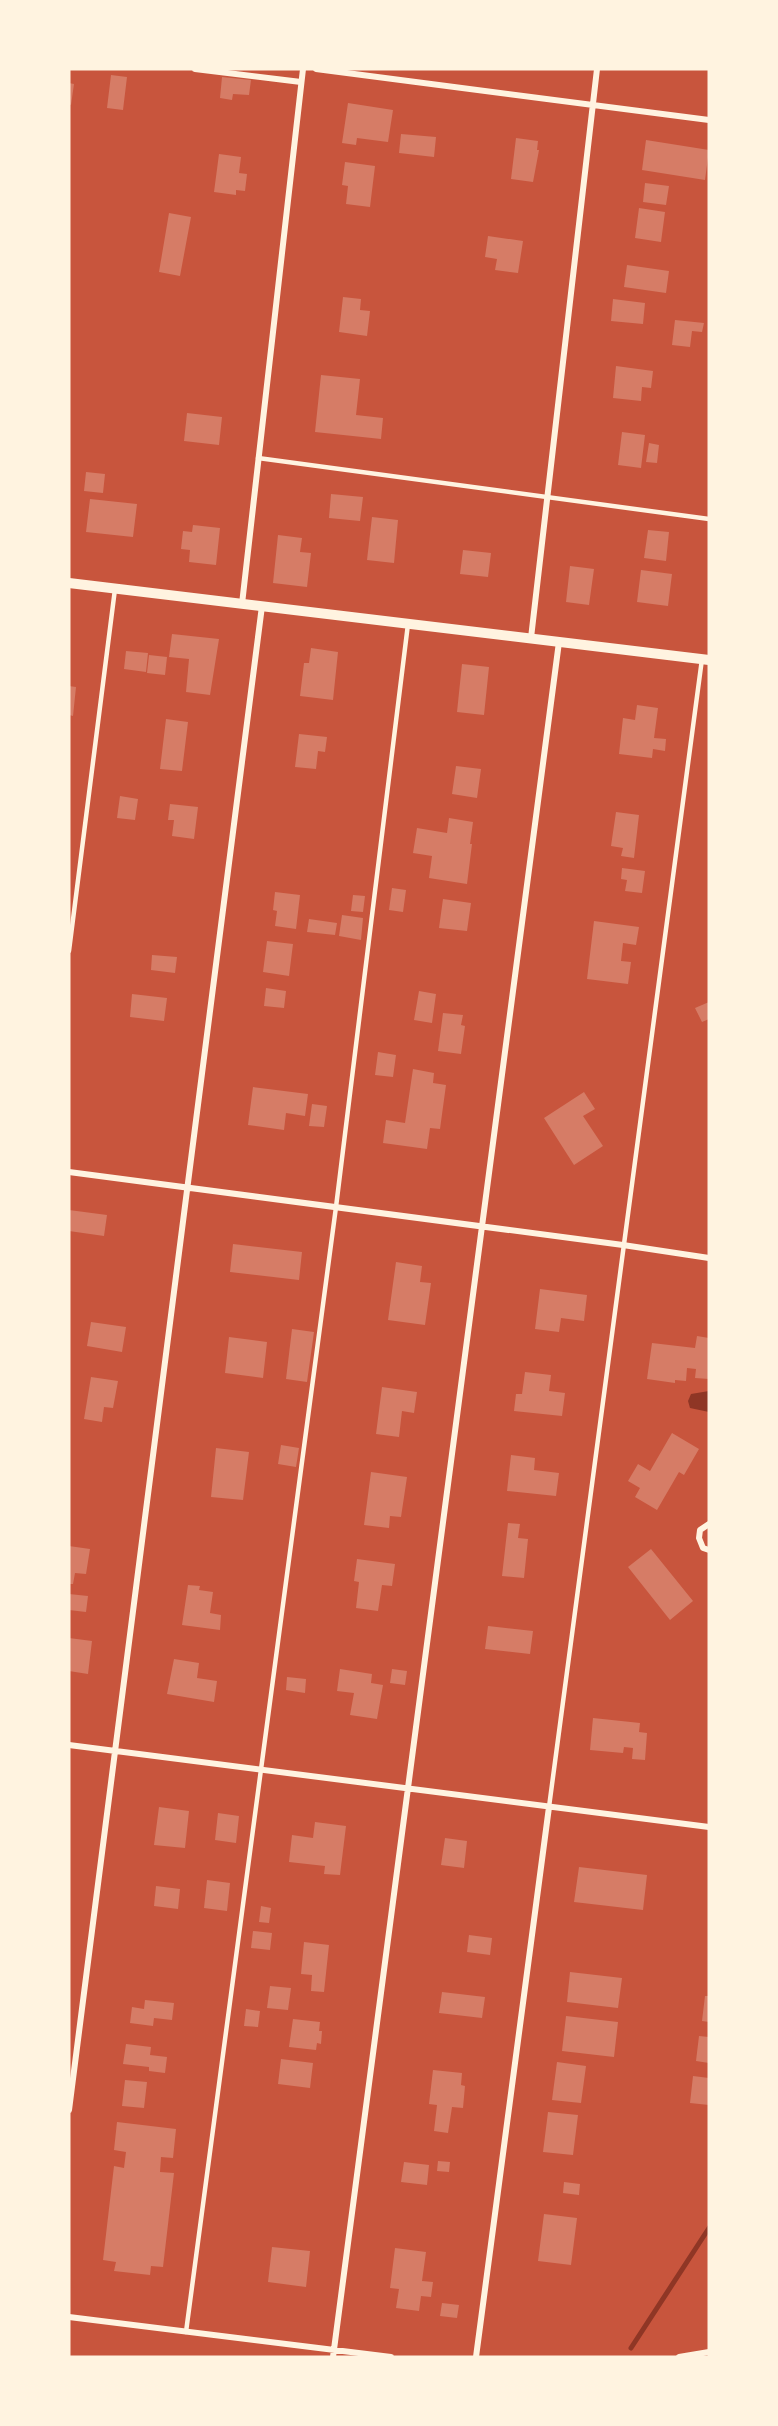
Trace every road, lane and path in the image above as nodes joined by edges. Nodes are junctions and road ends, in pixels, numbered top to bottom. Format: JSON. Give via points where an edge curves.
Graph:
{"nodes":[{"id":1,"x":195,"y":69,"type":"edge"},
{"id":2,"x":303,"y":69,"type":"edge"},
{"id":3,"x":316,"y":69,"type":"edge"},
{"id":4,"x":597,"y":69,"type":"edge"},
{"id":5,"x":301,"y":82,"type":"junction"},
{"id":6,"x":592,"y":105,"type":"junction"},
{"id":7,"x":709,"y":120,"type":"edge"},
{"id":8,"x":258,"y":458,"type":"junction"},
{"id":9,"x":546,"y":498,"type":"junction"},
{"id":10,"x":709,"y":519,"type":"edge"},
{"id":11,"x":69,"y":583,"type":"edge"},
{"id":12,"x":115,"y":589,"type":"junction"},
{"id":13,"x":242,"y":604,"type":"junction"},
{"id":14,"x":262,"y":606,"type":"junction"},
{"id":15,"x":408,"y":624,"type":"junction"},
{"id":16,"x":531,"y":638,"type":"junction"},
{"id":17,"x":559,"y":642,"type":"junction"},
{"id":18,"x":706,"y":659,"type":"edge"},
{"id":19,"x":69,"y":951,"type":"edge"},
{"id":20,"x":69,"y":1172,"type":"edge"},
{"id":21,"x":189,"y":1187,"type":"junction"},
{"id":22,"x":336,"y":1207,"type":"junction"},
{"id":23,"x":482,"y":1226,"type":"junction"},
{"id":24,"x":623,"y":1245,"type":"junction"},
{"id":25,"x":709,"y":1258,"type":"edge"},
{"id":26,"x":709,"y":1524,"type":"edge"},
{"id":27,"x":709,"y":1550,"type":"edge"},
{"id":28,"x":69,"y":1745,"type":"edge"},
{"id":29,"x":116,"y":1750,"type":"junction"},
{"id":30,"x":260,"y":1769,"type":"junction"},
{"id":31,"x":408,"y":1788,"type":"junction"},
{"id":32,"x":549,"y":1807,"type":"junction"},
{"id":33,"x":709,"y":1827,"type":"edge"},
{"id":34,"x":69,"y":2110,"type":"edge"},
{"id":35,"x":69,"y":2317,"type":"edge"},
{"id":36,"x":186,"y":2332,"type":"junction"},
{"id":37,"x":709,"y":2352,"type":"edge"},
{"id":38,"x":333,"y":2353,"type":"edge"},
{"id":39,"x":391,"y":2357,"type":"edge"},
{"id":40,"x":476,"y":2357,"type":"edge"},
{"id":41,"x":679,"y":2357,"type":"edge"}],
"edges":[{"from":1,"to":5,"type":"street"},
{"from":2,"to":5,"type":"street"},
{"from":3,"to":6,"type":"street"},
{"from":4,"to":6,"type":"street"},
{"from":5,"to":8,"type":"street"},
{"from":6,"to":7,"type":"street"},
{"from":6,"to":9,"type":"street"},
{"from":8,"to":9,"type":"lane"},
{"from":8,"to":13,"type":"street"},
{"from":9,"to":10,"type":"lane"},
{"from":9,"to":16,"type":"street"},
{"from":11,"to":12,"type":"street"},
{"from":12,"to":13,"type":"street"},
{"from":12,"to":19,"type":"lane"},
{"from":13,"to":14,"type":"street"},
{"from":14,"to":15,"type":"street"},
{"from":14,"to":21,"type":"street"},
{"from":15,"to":16,"type":"street"},
{"from":15,"to":22,"type":"lane"},
{"from":16,"to":17,"type":"street"},
{"from":17,"to":18,"type":"street"},
{"from":17,"to":23,"type":"street"},
{"from":18,"to":24,"type":"lane"},
{"from":20,"to":21,"type":"street"},
{"from":21,"to":22,"type":"street"},
{"from":21,"to":29,"type":"street"},
{"from":22,"to":23,"type":"street"},
{"from":22,"to":30,"type":"lane"},
{"from":23,"to":24,"type":"street"},
{"from":23,"to":31,"type":"street"},
{"from":24,"to":25,"type":"street"},
{"from":24,"to":32,"type":"lane"},
{"from":26,"to":27,"type":"street","via":[[700,1530],[699,1538],[703,1548]]},
{"from":28,"to":29,"type":"street"},
{"from":29,"to":30,"type":"street"},
{"from":29,"to":34,"type":"street"},
{"from":30,"to":31,"type":"street"},
{"from":30,"to":36,"type":"lane"},
{"from":31,"to":32,"type":"street"},
{"from":31,"to":38,"type":"street"},
{"from":32,"to":33,"type":"street"},
{"from":32,"to":40,"type":"street"},
{"from":35,"to":36,"type":"street"},
{"from":36,"to":38,"type":"street"},
{"from":37,"to":41,"type":"street"},
{"from":38,"to":39,"type":"street"}]}
